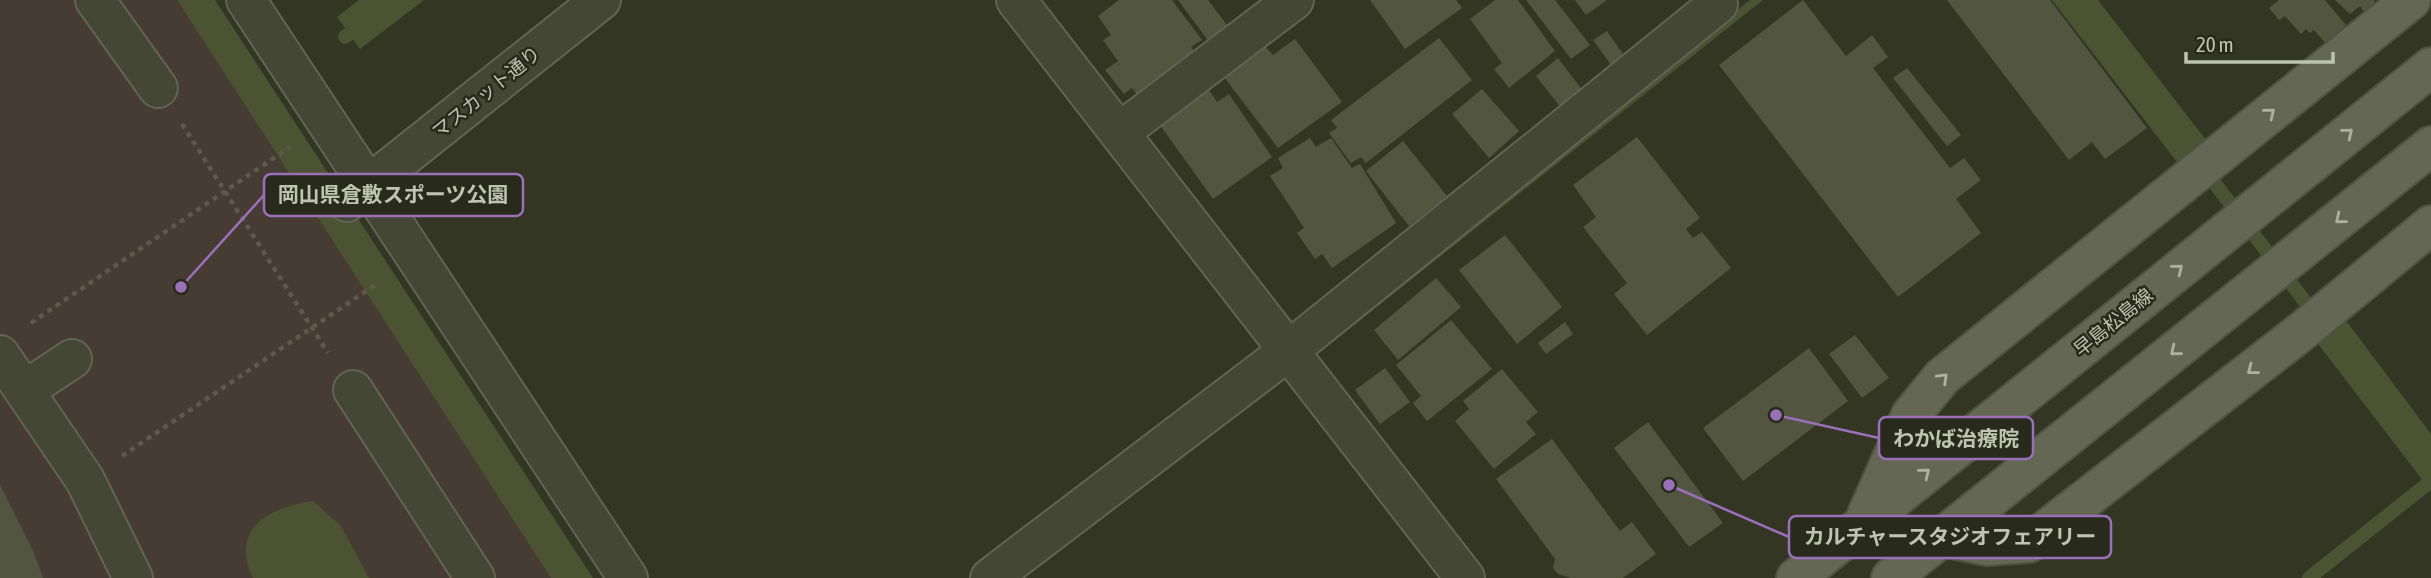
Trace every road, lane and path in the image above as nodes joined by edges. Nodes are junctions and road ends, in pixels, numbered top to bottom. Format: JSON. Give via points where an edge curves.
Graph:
{"nodes":[{"id":1,"x":95,"y":0,"type":"edge"},
{"id":2,"x":246,"y":0,"type":"edge"},
{"id":3,"x":601,"y":0,"type":"edge"},
{"id":4,"x":1016,"y":0,"type":"edge"},
{"id":5,"x":1294,"y":0,"type":"edge"},
{"id":6,"x":2411,"y":0,"type":"edge"},
{"id":7,"x":1718,"y":4,"type":"dead end"},
{"id":8,"x":2417,"y":79,"type":"edge"},
{"id":9,"x":158,"y":88,"type":"joint"},
{"id":10,"x":1120,"y":132,"type":"junction"},
{"id":11,"x":294,"y":145,"type":"dead end"},
{"id":12,"x":2431,"y":146,"type":"edge"},
{"id":13,"x":225,"y":191,"type":"junction"},
{"id":14,"x":359,"y":193,"type":"junction"},
{"id":15,"x":2431,"y":225,"type":"edge"},
{"id":16,"x":383,"y":279,"type":"dead end"},
{"id":17,"x":312,"y":328,"type":"junction"},
{"id":18,"x":11,"y":342,"type":"edge"},
{"id":19,"x":1287,"y":352,"type":"junction"},
{"id":20,"x":72,"y":359,"type":"dead end"},
{"id":21,"x":25,"y":390,"type":"junction"},
{"id":22,"x":352,"y":390,"type":"joint"},
{"id":23,"x":85,"y":480,"type":"junction"},
{"id":24,"x":1864,"y":522,"type":"junction"},
{"id":25,"x":1942,"y":537,"type":"junction"},
{"id":26,"x":133,"y":578,"type":"edge"},
{"id":27,"x":475,"y":578,"type":"edge"},
{"id":28,"x":628,"y":578,"type":"edge"},
{"id":29,"x":990,"y":578,"type":"edge"},
{"id":30,"x":1465,"y":578,"type":"edge"},
{"id":31,"x":1796,"y":578,"type":"edge"},
{"id":32,"x":1891,"y":578,"type":"edge"}],
"edges":[{"from":1,"to":9,"type":"street"},
{"from":2,"to":14,"type":"street"},
{"from":3,"to":14,"type":"street","name":"マスカット通り"},
{"from":4,"to":10,"type":"street"},
{"from":5,"to":10,"type":"street"},
{"from":24,"to":6,"type":"main road","one_way":true,"via":[[1911,415],[1942,377]]},
{"from":7,"to":19,"type":"street"},
{"from":24,"to":8,"type":"main road","name":"早島松島線","one_way":true},
{"from":9,"to":13,"type":"path"},
{"from":10,"to":19,"type":"street"},
{"from":11,"to":13,"type":"path"},
{"from":12,"to":25,"type":"main road","one_way":true},
{"from":13,"to":17,"type":"path"},
{"from":13,"to":18,"type":"path"},
{"from":14,"to":28,"type":"street"},
{"from":15,"to":25,"type":"main road","one_way":true,"via":[[2029,543],[1986,546]]},
{"from":16,"to":17,"type":"path"},
{"from":17,"to":22,"type":"path"},
{"from":17,"to":23,"type":"path"},
{"from":18,"to":21,"type":"street"},
{"from":19,"to":29,"type":"street"},
{"from":19,"to":30,"type":"street"},
{"from":20,"to":21,"type":"street"},
{"from":21,"to":23,"type":"street"},
{"from":22,"to":27,"type":"street"},
{"from":23,"to":26,"type":"street"},
{"from":24,"to":31,"type":"main road","name":"早島松島線"},
{"from":25,"to":32,"type":"main road"}]}
